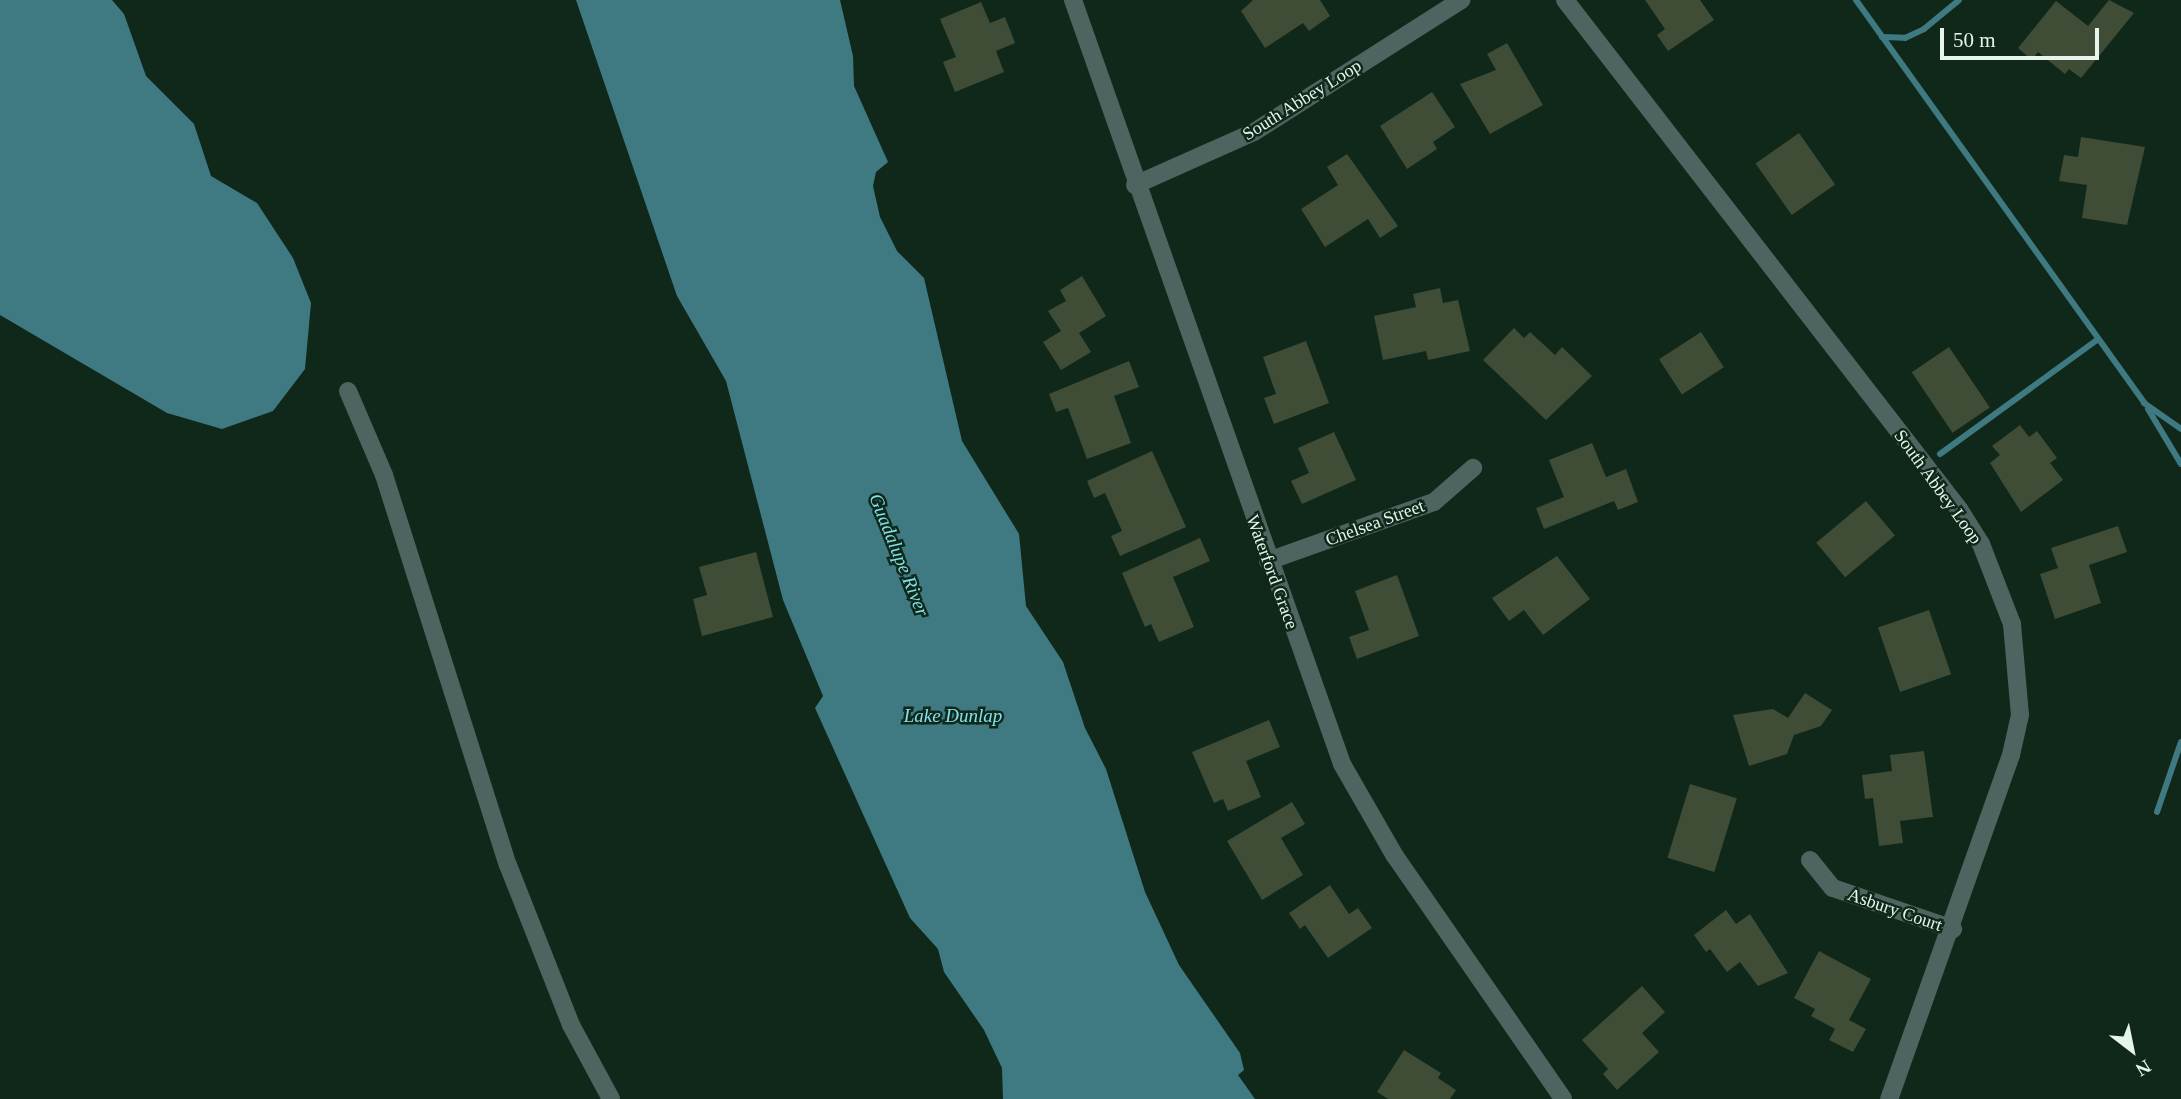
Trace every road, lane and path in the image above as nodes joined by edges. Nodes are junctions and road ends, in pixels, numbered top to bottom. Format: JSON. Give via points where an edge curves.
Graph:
{"nodes":[{"id":1,"x":1073,"y":0,"type":"edge"},
{"id":2,"x":1461,"y":0,"type":"edge"},
{"id":3,"x":1565,"y":0,"type":"edge"},
{"id":4,"x":1135,"y":185,"type":"junction"},
{"id":5,"x":348,"y":391,"type":"dead end"},
{"id":6,"x":1473,"y":468,"type":"dead end"},
{"id":7,"x":1268,"y":561,"type":"junction"},
{"id":8,"x":1810,"y":860,"type":"dead end"},
{"id":9,"x":1952,"y":929,"type":"junction"},
{"id":10,"x":611,"y":1099,"type":"edge"},
{"id":11,"x":1563,"y":1099,"type":"edge"},
{"id":12,"x":1889,"y":1099,"type":"edge"}],
"edges":[{"from":1,"to":4,"type":"street","name":"Waterford Grace"},
{"from":2,"to":4,"type":"street","name":"South Abbey Loop","via":[[1254,132]]},
{"from":3,"to":9,"type":"street","name":"South Abbey Loop","via":[[1959,509],[1997,579],[2012,624],[2020,715]]},
{"from":4,"to":7,"type":"street","name":"Waterford Grace"},
{"from":5,"to":10,"type":"street","via":[[388,489],[508,865],[570,1025]]},
{"from":6,"to":7,"type":"street","name":"Chelsea Street","via":[[1434,502]]},
{"from":7,"to":11,"type":"street","name":"Waterford Grace","via":[[1359,798]]},
{"from":8,"to":9,"type":"street","name":"Asbury Court","via":[[1833,888]]},
{"from":9,"to":12,"type":"street","name":"South Abbey Loop"}]}
